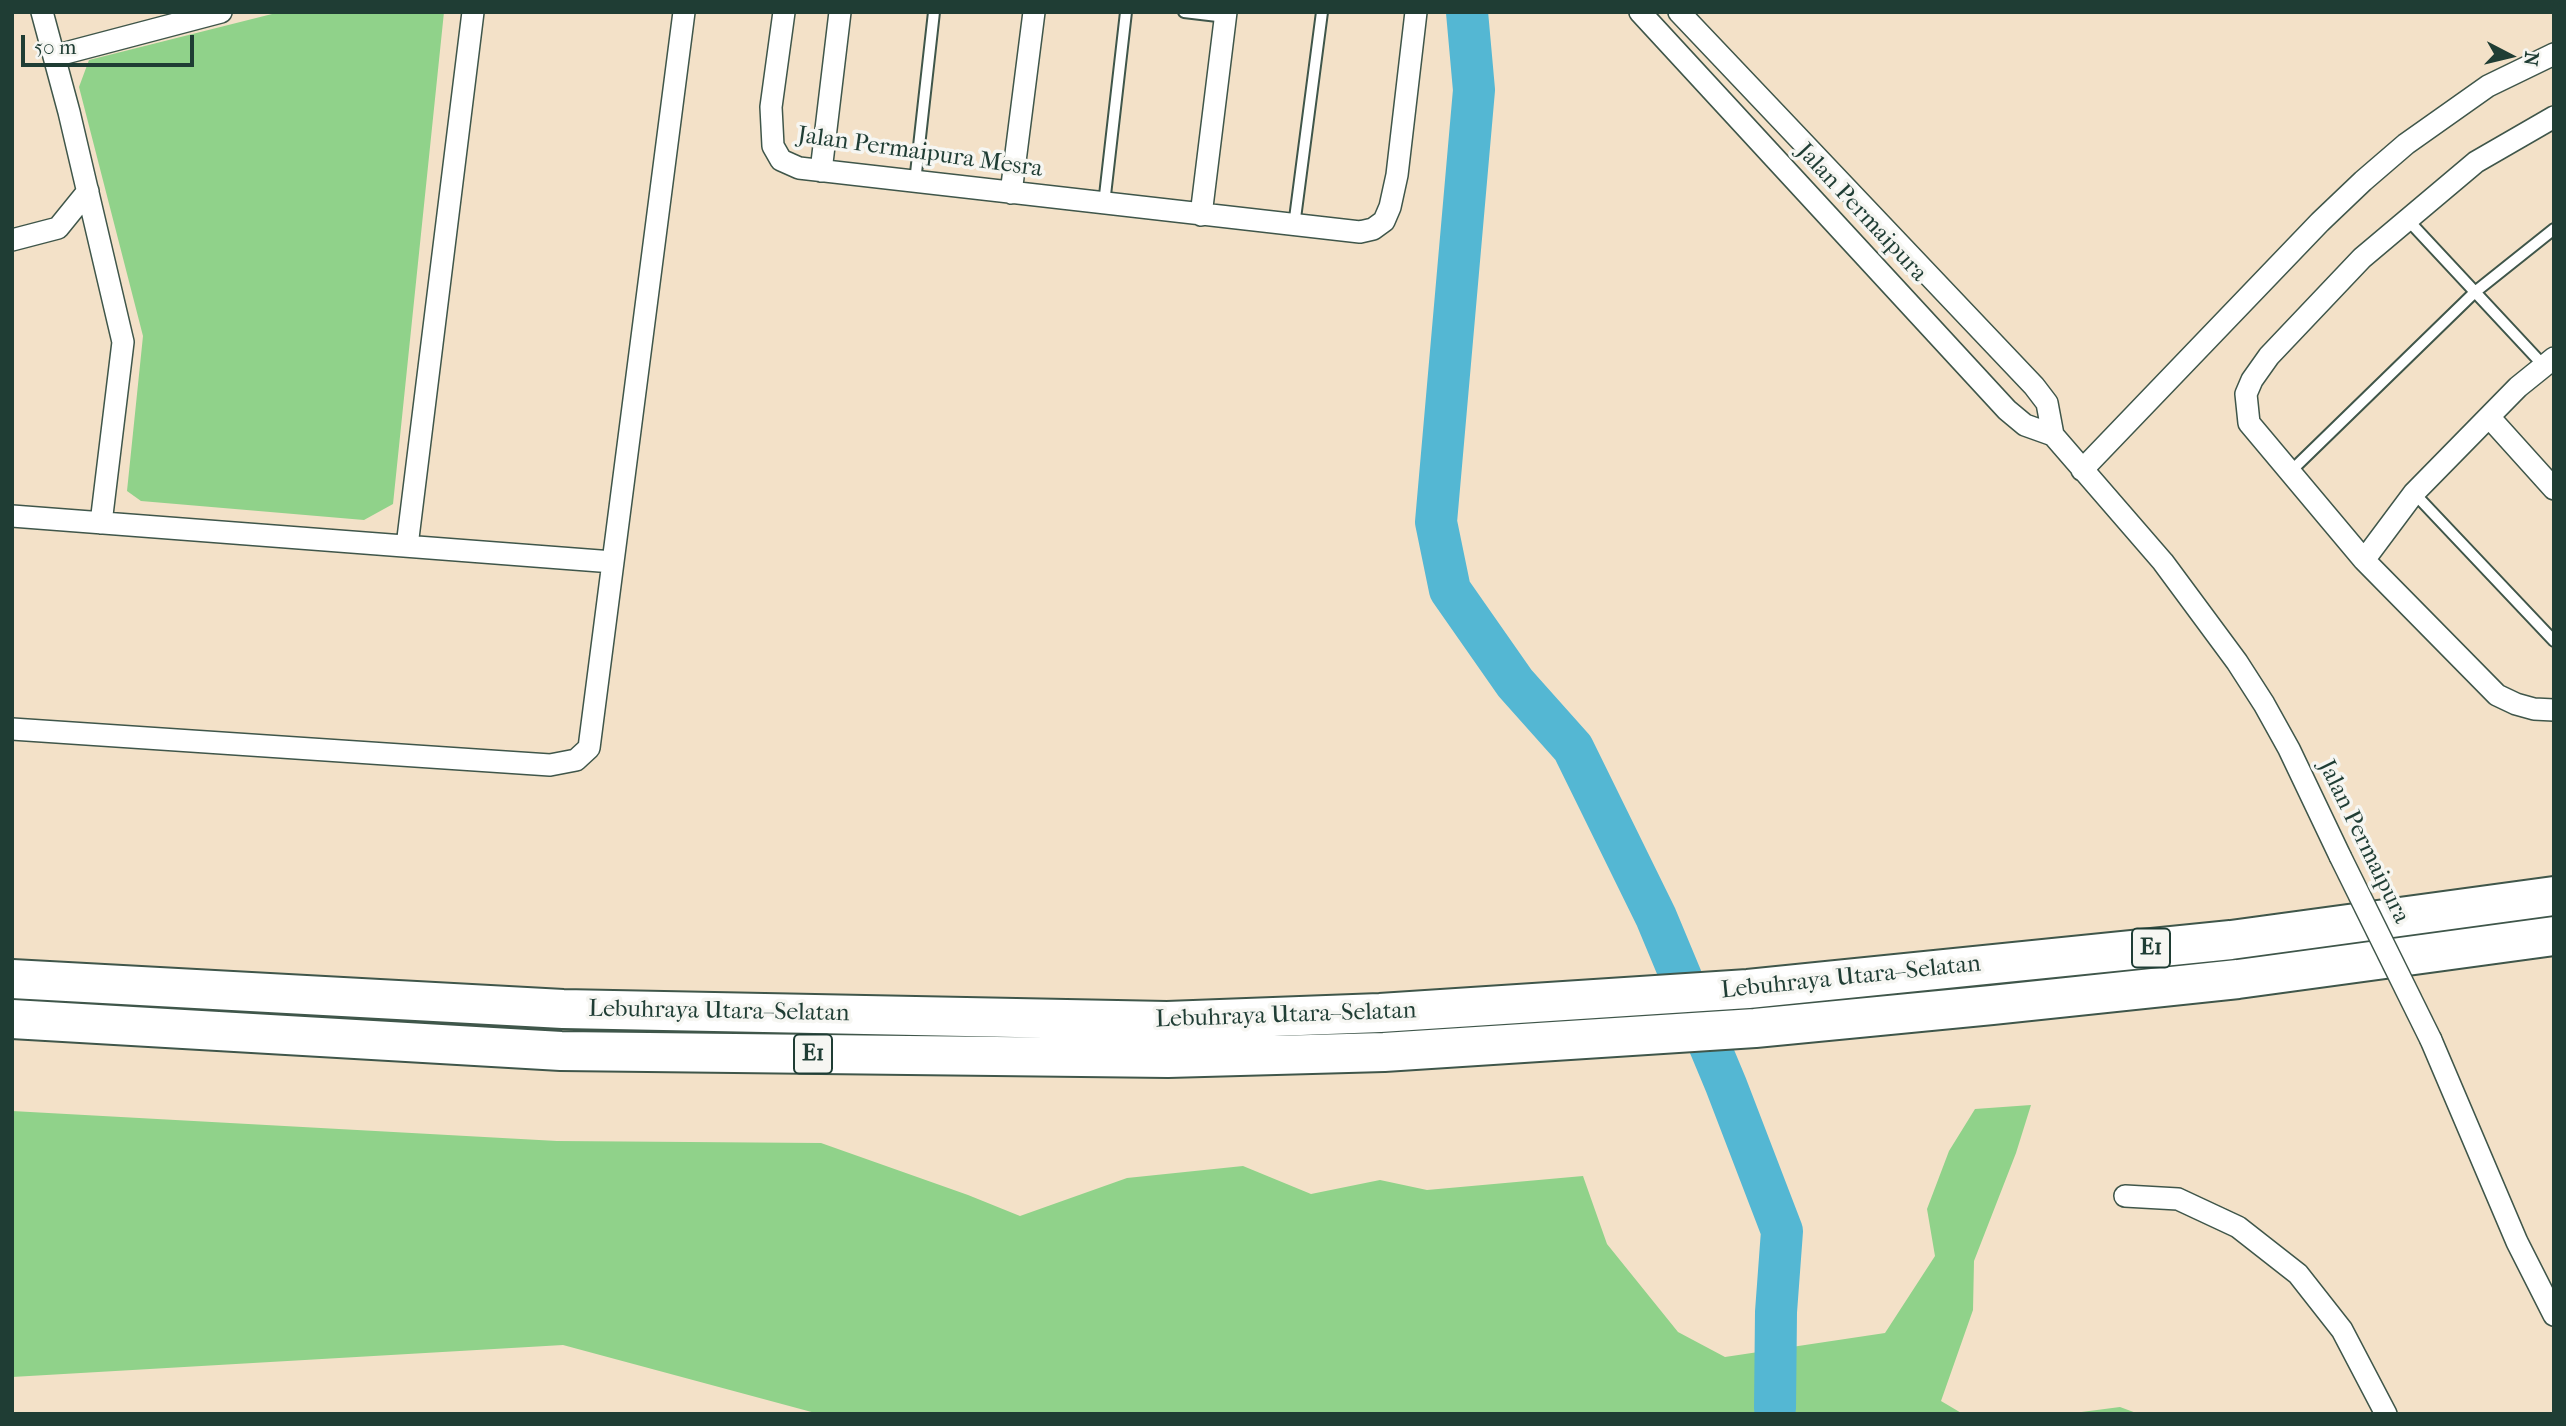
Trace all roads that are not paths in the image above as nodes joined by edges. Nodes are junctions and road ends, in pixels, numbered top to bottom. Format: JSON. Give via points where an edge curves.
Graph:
{"nodes":[{"id":1,"x":42,"y":12,"type":"edge"},
{"id":2,"x":221,"y":12,"type":"edge"},
{"id":3,"x":473,"y":12,"type":"edge"},
{"id":4,"x":684,"y":12,"type":"edge"},
{"id":5,"x":784,"y":12,"type":"edge"},
{"id":6,"x":840,"y":12,"type":"edge"},
{"id":7,"x":934,"y":12,"type":"edge"},
{"id":8,"x":1034,"y":12,"type":"edge"},
{"id":9,"x":1126,"y":12,"type":"edge"},
{"id":10,"x":1184,"y":12,"type":"edge"},
{"id":11,"x":1322,"y":12,"type":"edge"},
{"id":12,"x":1416,"y":12,"type":"edge"},
{"id":13,"x":1640,"y":12,"type":"edge"},
{"id":14,"x":1679,"y":12,"type":"edge"},
{"id":15,"x":1226,"y":15,"type":"edge"},
{"id":16,"x":2554,"y":54,"type":"edge"},
{"id":17,"x":54,"y":56,"type":"junction"},
{"id":18,"x":2554,"y":117,"type":"edge"},
{"id":19,"x":821,"y":171,"type":"junction"},
{"id":20,"x":915,"y":182,"type":"junction"},
{"id":21,"x":88,"y":191,"type":"junction"},
{"id":22,"x":1010,"y":193,"type":"junction"},
{"id":23,"x":1104,"y":204,"type":"junction"},
{"id":24,"x":1201,"y":215,"type":"junction"},
{"id":25,"x":2407,"y":219,"type":"junction"},
{"id":26,"x":1294,"y":226,"type":"junction"},
{"id":27,"x":2554,"y":229,"type":"edge"},
{"id":28,"x":12,"y":240,"type":"edge"},
{"id":29,"x":2474,"y":292,"type":"junction"},
{"id":30,"x":2549,"y":362,"type":"edge"},
{"id":31,"x":2490,"y":418,"type":"junction"},
{"id":32,"x":2053,"y":435,"type":"junction"},
{"id":33,"x":2082,"y":470,"type":"junction"},
{"id":34,"x":2291,"y":471,"type":"junction"},
{"id":35,"x":2554,"y":489,"type":"edge"},
{"id":36,"x":2414,"y":493,"type":"junction"},
{"id":37,"x":12,"y":516,"type":"edge"},
{"id":38,"x":101,"y":523,"type":"junction"},
{"id":39,"x":407,"y":546,"type":"junction"},
{"id":40,"x":2364,"y":560,"type":"junction"},
{"id":41,"x":613,"y":562,"type":"junction"},
{"id":42,"x":2554,"y":641,"type":"edge"},
{"id":43,"x":2554,"y":710,"type":"edge"},
{"id":44,"x":12,"y":729,"type":"edge"},
{"id":45,"x":2554,"y":896,"type":"edge"},
{"id":46,"x":2554,"y":936,"type":"edge"},
{"id":47,"x":12,"y":979,"type":"edge"},
{"id":48,"x":12,"y":1019,"type":"edge"},
{"id":49,"x":2125,"y":1196,"type":"dead end"},
{"id":50,"x":2554,"y":1315,"type":"edge"},
{"id":51,"x":2386,"y":1414,"type":"edge"}],
"edges":[{"from":1,"to":17,"type":"street"},
{"from":2,"to":17,"type":"street"},
{"from":3,"to":39,"type":"street"},
{"from":4,"to":41,"type":"street"},
{"from":5,"to":19,"type":"street","name":"Jalan Permaipura Mesra","via":[[771,107],[773,146],[781,160]]},
{"from":6,"to":19,"type":"street"},
{"from":7,"to":20,"type":"lane"},
{"from":8,"to":22,"type":"street"},
{"from":9,"to":23,"type":"lane"},
{"from":10,"to":15,"type":"lane"},
{"from":11,"to":26,"type":"lane"},
{"from":12,"to":26,"type":"street","name":"Jalan Permaipura Mesra","via":[[1397,175],[1384,221],[1360,232]]},
{"from":13,"to":32,"type":"street","name":"Jalan Permaipura","via":[[2007,410],[2025,425]]},
{"from":14,"to":32,"type":"street","name":"Jalan Permaipura","via":[[2034,386],[2047,403]]},
{"from":15,"to":24,"type":"street"},
{"from":16,"to":33,"type":"street","via":[[2488,86],[2363,181]]},
{"from":17,"to":21,"type":"street"},
{"from":18,"to":25,"type":"street","via":[[2476,162]]},
{"from":19,"to":20,"type":"street","name":"Jalan Permaipura Mesra"},
{"from":20,"to":22,"type":"street","name":"Jalan Permaipura Mesra"},
{"from":21,"to":28,"type":"street","via":[[58,228]]},
{"from":21,"to":38,"type":"street","via":[[123,342]]},
{"from":22,"to":23,"type":"street","name":"Jalan Permaipura Mesra"},
{"from":23,"to":24,"type":"street","name":"Jalan Permaipura Mesra"},
{"from":24,"to":26,"type":"street","name":"Jalan Permaipura Mesra"},
{"from":25,"to":29,"type":"lane"},
{"from":25,"to":34,"type":"street","via":[[2290,331],[2252,380],[2246,394],[2249,423]]},
{"from":27,"to":29,"type":"lane"},
{"from":29,"to":30,"type":"lane"},
{"from":29,"to":34,"type":"lane"},
{"from":30,"to":31,"type":"street"},
{"from":31,"to":35,"type":"street"},
{"from":31,"to":36,"type":"street"},
{"from":32,"to":33,"type":"street","name":"Jalan Permaipura"},
{"from":33,"to":50,"type":"street","name":"Jalan Permaipura","bridge":true,"via":[[2163,562],[2237,662],[2289,749],[2431,1040],[2516,1242]]},
{"from":34,"to":40,"type":"street"},
{"from":36,"to":40,"type":"street"},
{"from":36,"to":42,"type":"lane"},
{"from":37,"to":38,"type":"street"},
{"from":38,"to":39,"type":"street"},
{"from":39,"to":41,"type":"street"},
{"from":40,"to":43,"type":"street","via":[[2497,695],[2534,709]]},
{"from":41,"to":44,"type":"street","via":[[589,748],[576,760],[550,765]]},
{"from":45,"to":47,"type":"highway","name":"Lebuhraya Utara–Selatan","number":"E1","via":[[2231,940],[1748,989],[1380,1013],[1167,1021],[563,1009]]},
{"from":46,"to":48,"type":"highway","name":"Lebuhraya Utara–Selatan","number":"E1","via":[[2238,979],[1755,1028],[1384,1052],[1168,1058],[630,1052]]},
{"from":49,"to":51,"type":"street","via":[[2178,1199],[2238,1227],[2298,1274],[2342,1330]]}]}
